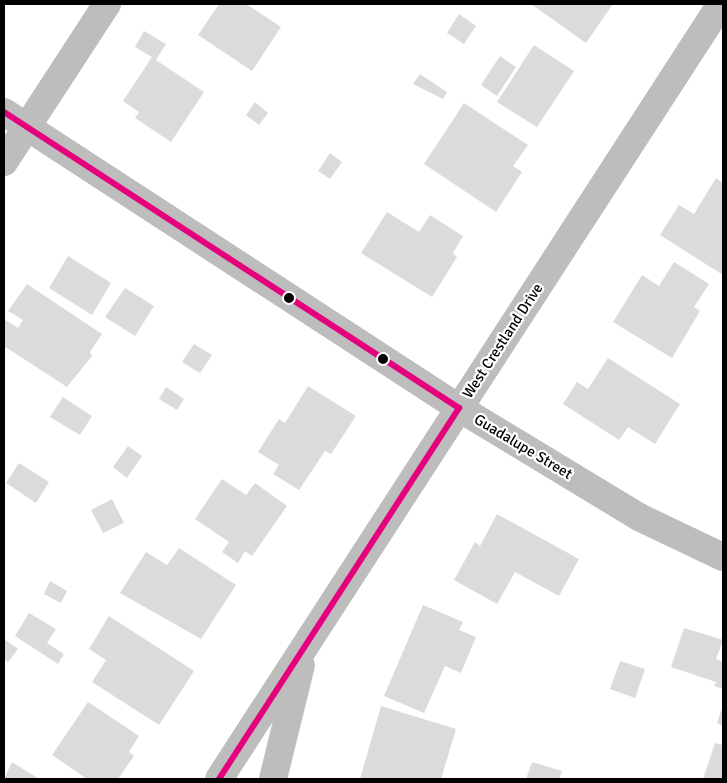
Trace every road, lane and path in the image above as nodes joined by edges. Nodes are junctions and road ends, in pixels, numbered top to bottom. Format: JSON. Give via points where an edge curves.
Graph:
{"nodes":[{"id":1,"x":107,"y":4,"type":"edge"},
{"id":2,"x":721,"y":4,"type":"edge"},
{"id":3,"x":4,"y":112,"type":"edge"},
{"id":4,"x":26,"y":127,"type":"junction"},
{"id":5,"x":4,"y":162,"type":"edge"},
{"id":6,"x":459,"y":408,"type":"junction"},
{"id":7,"x":723,"y":557,"type":"edge"},
{"id":8,"x":308,"y":642,"type":"junction"},
{"id":9,"x":219,"y":779,"type":"edge"},
{"id":10,"x":273,"y":779,"type":"edge"}],
"edges":[{"from":1,"to":4,"type":"street"},
{"from":2,"to":6,"type":"street","name":"West Crestland Drive"},
{"from":3,"to":4,"type":"street","name":"Guadalupe Street"},
{"from":4,"to":5,"type":"street"},
{"from":4,"to":6,"type":"street","name":"Guadalupe Street"},
{"from":6,"to":7,"type":"street","name":"Guadalupe Street","via":[[639,517]]},
{"from":6,"to":8,"type":"street","name":"West Crestland Drive"},
{"from":8,"to":9,"type":"street","name":"West Crestland Drive"},
{"from":8,"to":10,"type":"street"}]}
